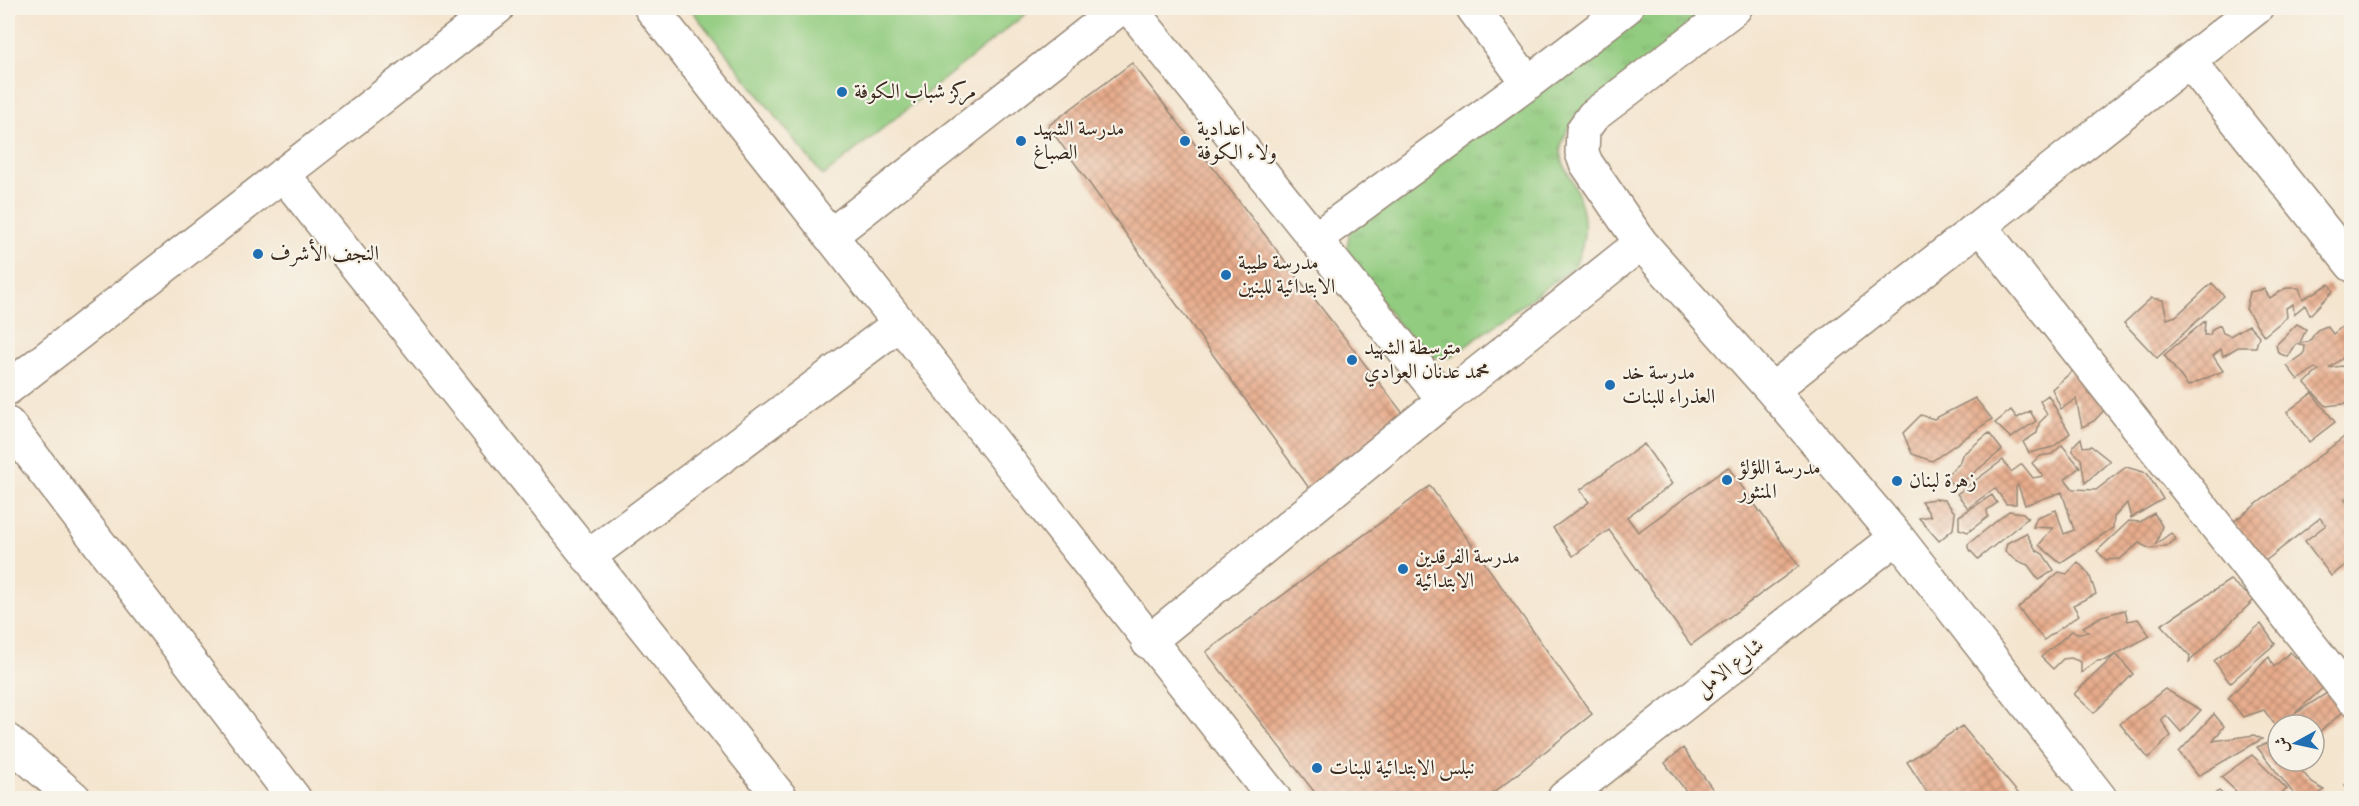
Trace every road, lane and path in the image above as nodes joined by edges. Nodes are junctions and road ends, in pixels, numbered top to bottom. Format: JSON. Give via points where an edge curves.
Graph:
{"nodes":[{"id":1,"x":497,"y":8,"type":"edge"},
{"id":2,"x":651,"y":8,"type":"edge"},
{"id":3,"x":1120,"y":8,"type":"edge"},
{"id":4,"x":1130,"y":8,"type":"edge"},
{"id":5,"x":1473,"y":8,"type":"edge"},
{"id":6,"x":1626,"y":8,"type":"edge"},
{"id":7,"x":1735,"y":8,"type":"edge"},
{"id":8,"x":2256,"y":8,"type":"edge"},
{"id":9,"x":2189,"y":61,"type":"junction"},
{"id":10,"x":1528,"y":83,"type":"junction"},
{"id":11,"x":283,"y":174,"type":"junction"},
{"id":12,"x":1980,"y":226,"type":"junction"},
{"id":13,"x":830,"y":236,"type":"junction"},
{"id":14,"x":1315,"y":239,"type":"junction"},
{"id":15,"x":1641,"y":243,"type":"junction"},
{"id":16,"x":2352,"y":265,"type":"edge"},
{"id":17,"x":899,"y":324,"type":"junction"},
{"id":18,"x":8,"y":387,"type":"edge"},
{"id":19,"x":1772,"y":390,"type":"junction"},
{"id":20,"x":1444,"y":400,"type":"junction"},
{"id":21,"x":8,"y":424,"type":"edge"},
{"id":22,"x":1897,"y":537,"type":"junction"},
{"id":23,"x":588,"y":557,"type":"junction"},
{"id":24,"x":1148,"y":642,"type":"junction"},
{"id":25,"x":2352,"y":699,"type":"edge"},
{"id":26,"x":8,"y":741,"type":"edge"},
{"id":27,"x":778,"y":797,"type":"edge"},
{"id":28,"x":74,"y":798,"type":"edge"},
{"id":29,"x":294,"y":798,"type":"edge"},
{"id":30,"x":1274,"y":798,"type":"edge"},
{"id":31,"x":1564,"y":798,"type":"edge"},
{"id":32,"x":2100,"y":798,"type":"edge"}],
"edges":[{"from":1,"to":11,"type":"street"},
{"from":2,"to":13,"type":"street"},
{"from":3,"to":13,"type":"street"},
{"from":4,"to":14,"type":"street"},
{"from":5,"to":10,"type":"street"},
{"from":6,"to":10,"type":"street"},
{"from":7,"to":15,"type":"street","via":[[1605,106],[1583,130],[1586,163]]},
{"from":8,"to":9,"type":"street"},
{"from":9,"to":12,"type":"street"},
{"from":9,"to":16,"type":"street"},
{"from":10,"to":14,"type":"street"},
{"from":11,"to":18,"type":"street"},
{"from":11,"to":23,"type":"street"},
{"from":12,"to":19,"type":"street"},
{"from":12,"to":25,"type":"street"},
{"from":13,"to":17,"type":"street"},
{"from":14,"to":20,"type":"street"},
{"from":15,"to":19,"type":"street"},
{"from":15,"to":20,"type":"street"},
{"from":17,"to":23,"type":"street"},
{"from":17,"to":24,"type":"street"},
{"from":19,"to":22,"type":"street"},
{"from":20,"to":24,"type":"street"},
{"from":21,"to":29,"type":"street"},
{"from":22,"to":31,"type":"street","name":"شارع الامل"},
{"from":22,"to":32,"type":"street"},
{"from":23,"to":27,"type":"street"},
{"from":24,"to":30,"type":"street"},
{"from":26,"to":28,"type":"street"}]}
